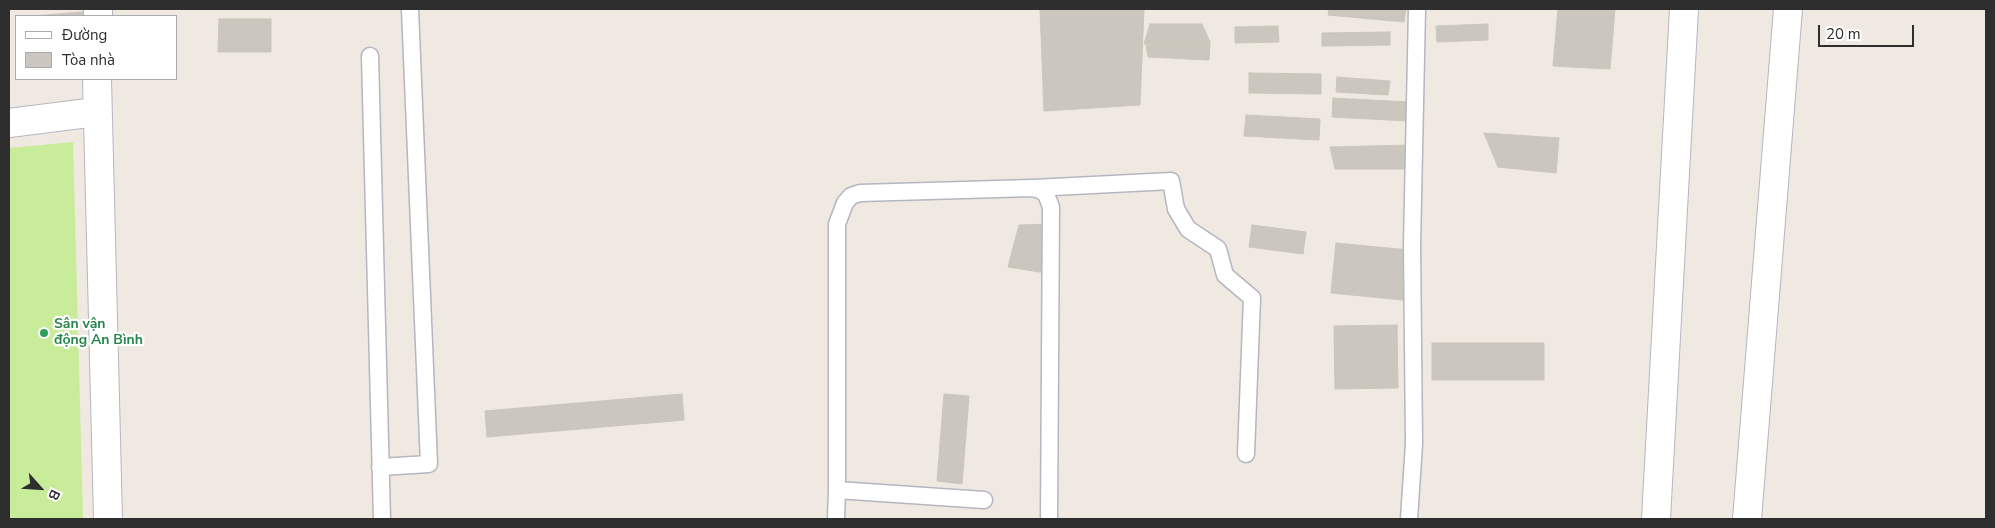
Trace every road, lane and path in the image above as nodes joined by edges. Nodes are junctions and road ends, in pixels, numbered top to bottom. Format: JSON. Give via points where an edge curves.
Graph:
{"nodes":[{"id":1,"x":410,"y":9,"type":"edge"},
{"id":2,"x":1417,"y":9,"type":"edge"},
{"id":3,"x":1684,"y":9,"type":"edge"},
{"id":4,"x":1788,"y":9,"type":"edge"},
{"id":5,"x":370,"y":56,"type":"dead end"},
{"id":6,"x":97,"y":80,"type":"edge"},
{"id":7,"x":96,"y":112,"type":"junction"},
{"id":8,"x":9,"y":122,"type":"edge"},
{"id":9,"x":1032,"y":188,"type":"junction"},
{"id":10,"x":1246,"y":454,"type":"dead end"},
{"id":11,"x":380,"y":467,"type":"junction"},
{"id":12,"x":837,"y":490,"type":"junction"},
{"id":13,"x":984,"y":500,"type":"dead end"},
{"id":14,"x":108,"y":519,"type":"edge"},
{"id":15,"x":382,"y":519,"type":"edge"},
{"id":16,"x":836,"y":519,"type":"edge"},
{"id":17,"x":1049,"y":519,"type":"edge"},
{"id":18,"x":1409,"y":519,"type":"edge"},
{"id":19,"x":1656,"y":519,"type":"edge"},
{"id":20,"x":1747,"y":519,"type":"edge"}],
"edges":[{"from":1,"to":11,"type":"lane","via":[[429,464]]},
{"from":2,"to":18,"type":"lane","via":[[1412,245],[1414,444]]},
{"from":3,"to":19,"type":"street"},
{"from":4,"to":20,"type":"street"},
{"from":5,"to":11,"type":"lane"},
{"from":6,"to":7,"type":"street"},
{"from":7,"to":8,"type":"street"},
{"from":7,"to":14,"type":"street"},
{"from":9,"to":10,"type":"lane","via":[[1171,181],[1176,209],[1188,229],[1218,248],[1225,275],[1252,298]]},
{"from":9,"to":12,"type":"lane","via":[[860,193],[845,202],[837,224]]},
{"from":9,"to":17,"type":"lane","via":[[1046,194],[1052,207]]},
{"from":11,"to":15,"type":"lane"},
{"from":12,"to":13,"type":"lane"},
{"from":12,"to":16,"type":"lane"}]}
